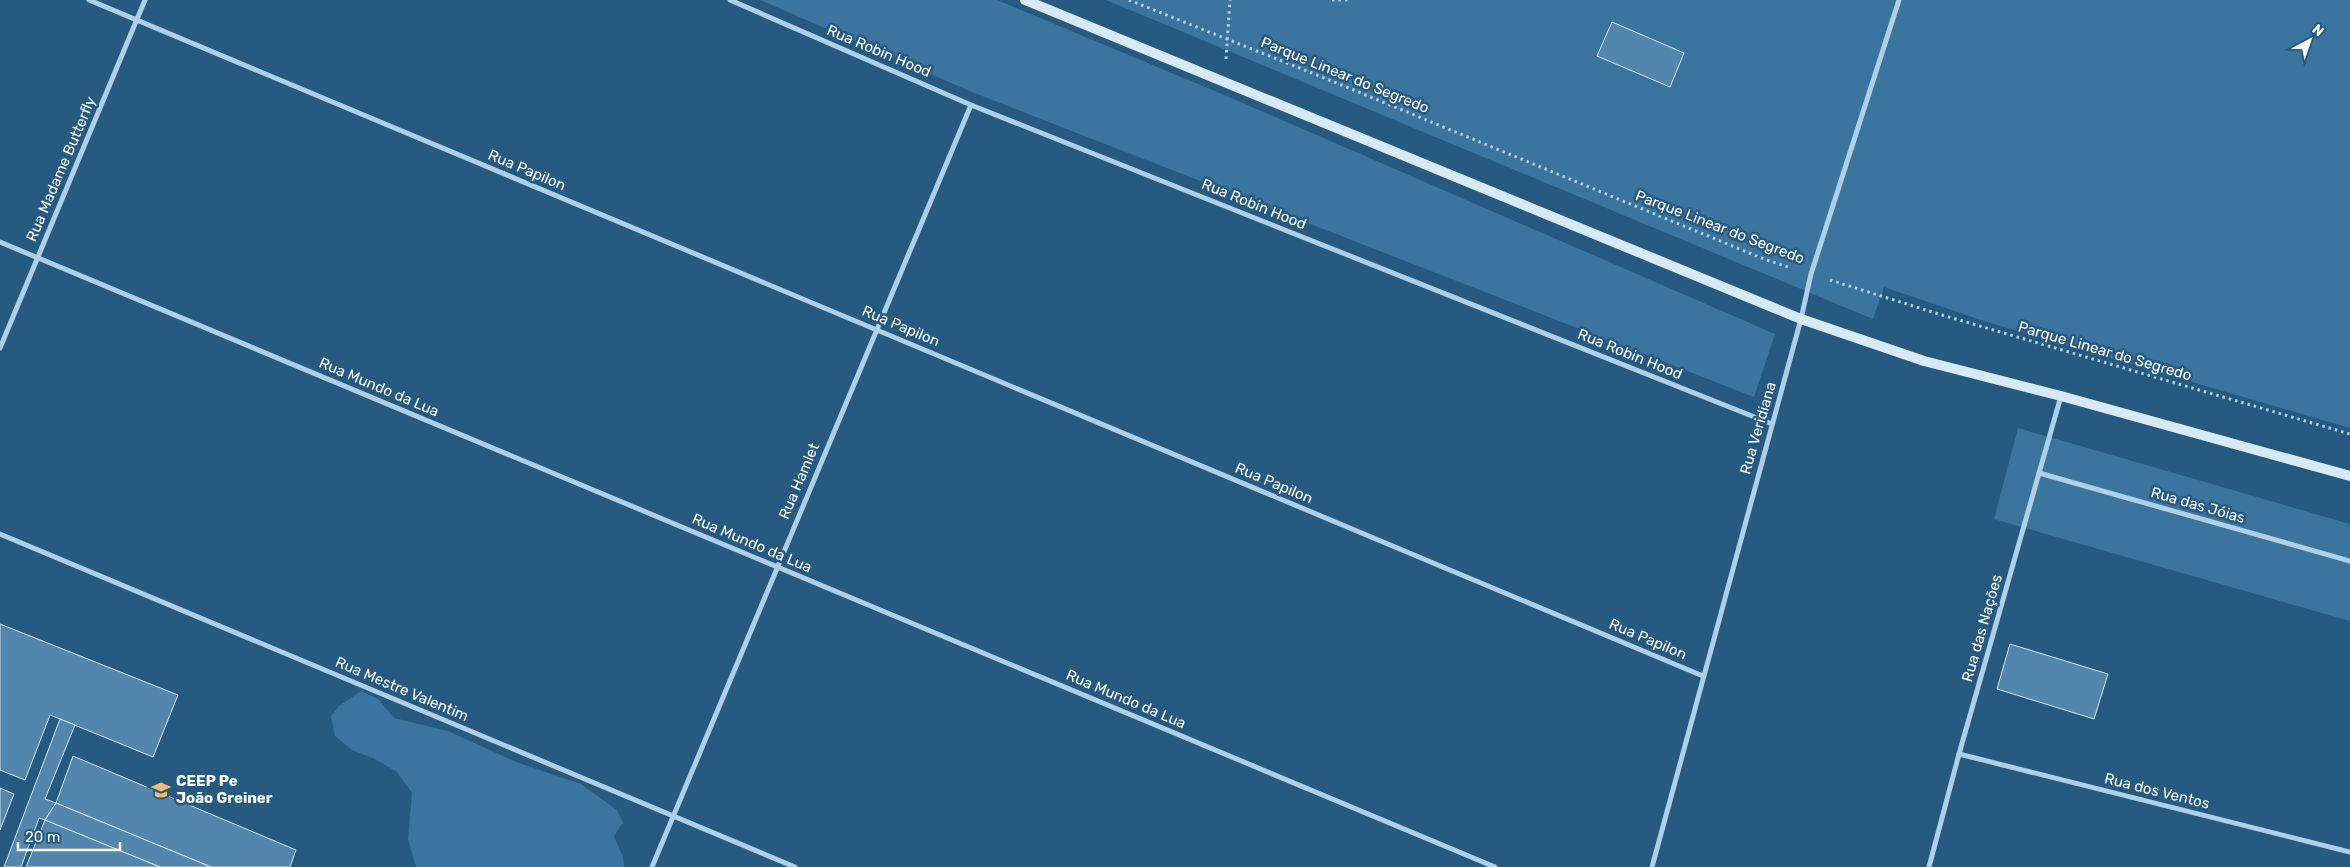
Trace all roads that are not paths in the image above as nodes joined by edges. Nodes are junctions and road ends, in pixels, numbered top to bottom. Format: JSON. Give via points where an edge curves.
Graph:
{"nodes":[{"id":1,"x":89,"y":0,"type":"edge"},
{"id":2,"x":145,"y":0,"type":"edge"},
{"id":3,"x":730,"y":0,"type":"edge"},
{"id":4,"x":1025,"y":0,"type":"edge"},
{"id":5,"x":1899,"y":0,"type":"edge"},
{"id":6,"x":136,"y":20,"type":"junction"},
{"id":7,"x":971,"y":105,"type":"junction"},
{"id":8,"x":0,"y":242,"type":"edge"},
{"id":9,"x":37,"y":258,"type":"junction"},
{"id":10,"x":1801,"y":319,"type":"junction"},
{"id":11,"x":875,"y":329,"type":"junction"},
{"id":12,"x":0,"y":348,"type":"edge"},
{"id":13,"x":2061,"y":396,"type":"junction"},
{"id":14,"x":1772,"y":424,"type":"junction"},
{"id":15,"x":2039,"y":473,"type":"junction"},
{"id":16,"x":2350,"y":476,"type":"edge"},
{"id":17,"x":0,"y":534,"type":"edge"},
{"id":18,"x":2350,"y":561,"type":"edge"},
{"id":19,"x":777,"y":567,"type":"junction"},
{"id":20,"x":1703,"y":676,"type":"junction"},
{"id":21,"x":1959,"y":754,"type":"junction"},
{"id":22,"x":673,"y":816,"type":"junction"},
{"id":23,"x":2350,"y":852,"type":"edge"},
{"id":24,"x":652,"y":867,"type":"edge"},
{"id":25,"x":795,"y":867,"type":"edge"},
{"id":26,"x":1495,"y":867,"type":"edge"},
{"id":27,"x":1652,"y":867,"type":"edge"},
{"id":28,"x":1929,"y":867,"type":"edge"}],
"edges":[{"from":1,"to":6,"type":"street","name":"Rua Papilon"},
{"from":2,"to":6,"type":"street","name":"Rua Madame Butterfly"},
{"from":3,"to":7,"type":"street","name":"Rua Robin Hood"},
{"from":4,"to":10,"type":"main road"},
{"from":5,"to":10,"type":"street","name":"Rua Veridiana","via":[[1811,274]]},
{"from":6,"to":9,"type":"street","name":"Rua Madame Butterfly"},
{"from":6,"to":11,"type":"street","name":"Rua Papilon"},
{"from":7,"to":11,"type":"street","name":"Rua Hamlet"},
{"from":7,"to":14,"type":"street","name":"Rua Robin Hood"},
{"from":8,"to":9,"type":"street","name":"Rua Mundo da Lua"},
{"from":9,"to":12,"type":"street","name":"Rua Madame Butterfly"},
{"from":9,"to":19,"type":"street","name":"Rua Mundo da Lua"},
{"from":10,"to":13,"type":"main road","via":[[1924,361]]},
{"from":10,"to":14,"type":"street","name":"Rua Veridiana"},
{"from":11,"to":19,"type":"street","name":"Rua Hamlet"},
{"from":11,"to":20,"type":"street","name":"Rua Papilon"},
{"from":13,"to":15,"type":"street","name":"Rua das Nações"},
{"from":13,"to":16,"type":"main road"},
{"from":14,"to":20,"type":"street","name":"Rua Veridiana"},
{"from":15,"to":18,"type":"street","name":"Rua das Jóias"},
{"from":15,"to":21,"type":"street","name":"Rua das Nações"},
{"from":17,"to":22,"type":"street","name":"Rua Mestre Valentim"},
{"from":19,"to":22,"type":"street","name":"Rua Hamlet"},
{"from":19,"to":26,"type":"street","name":"Rua Mundo da Lua"},
{"from":20,"to":27,"type":"street","name":"Rua Veridiana"},
{"from":21,"to":23,"type":"street","name":"Rua dos Ventos"},
{"from":21,"to":28,"type":"street","name":"Rua das Nações"},
{"from":22,"to":24,"type":"street","name":"Rua Hamlet"},
{"from":22,"to":25,"type":"street","name":"Rua Mestre Valentim"}]}
